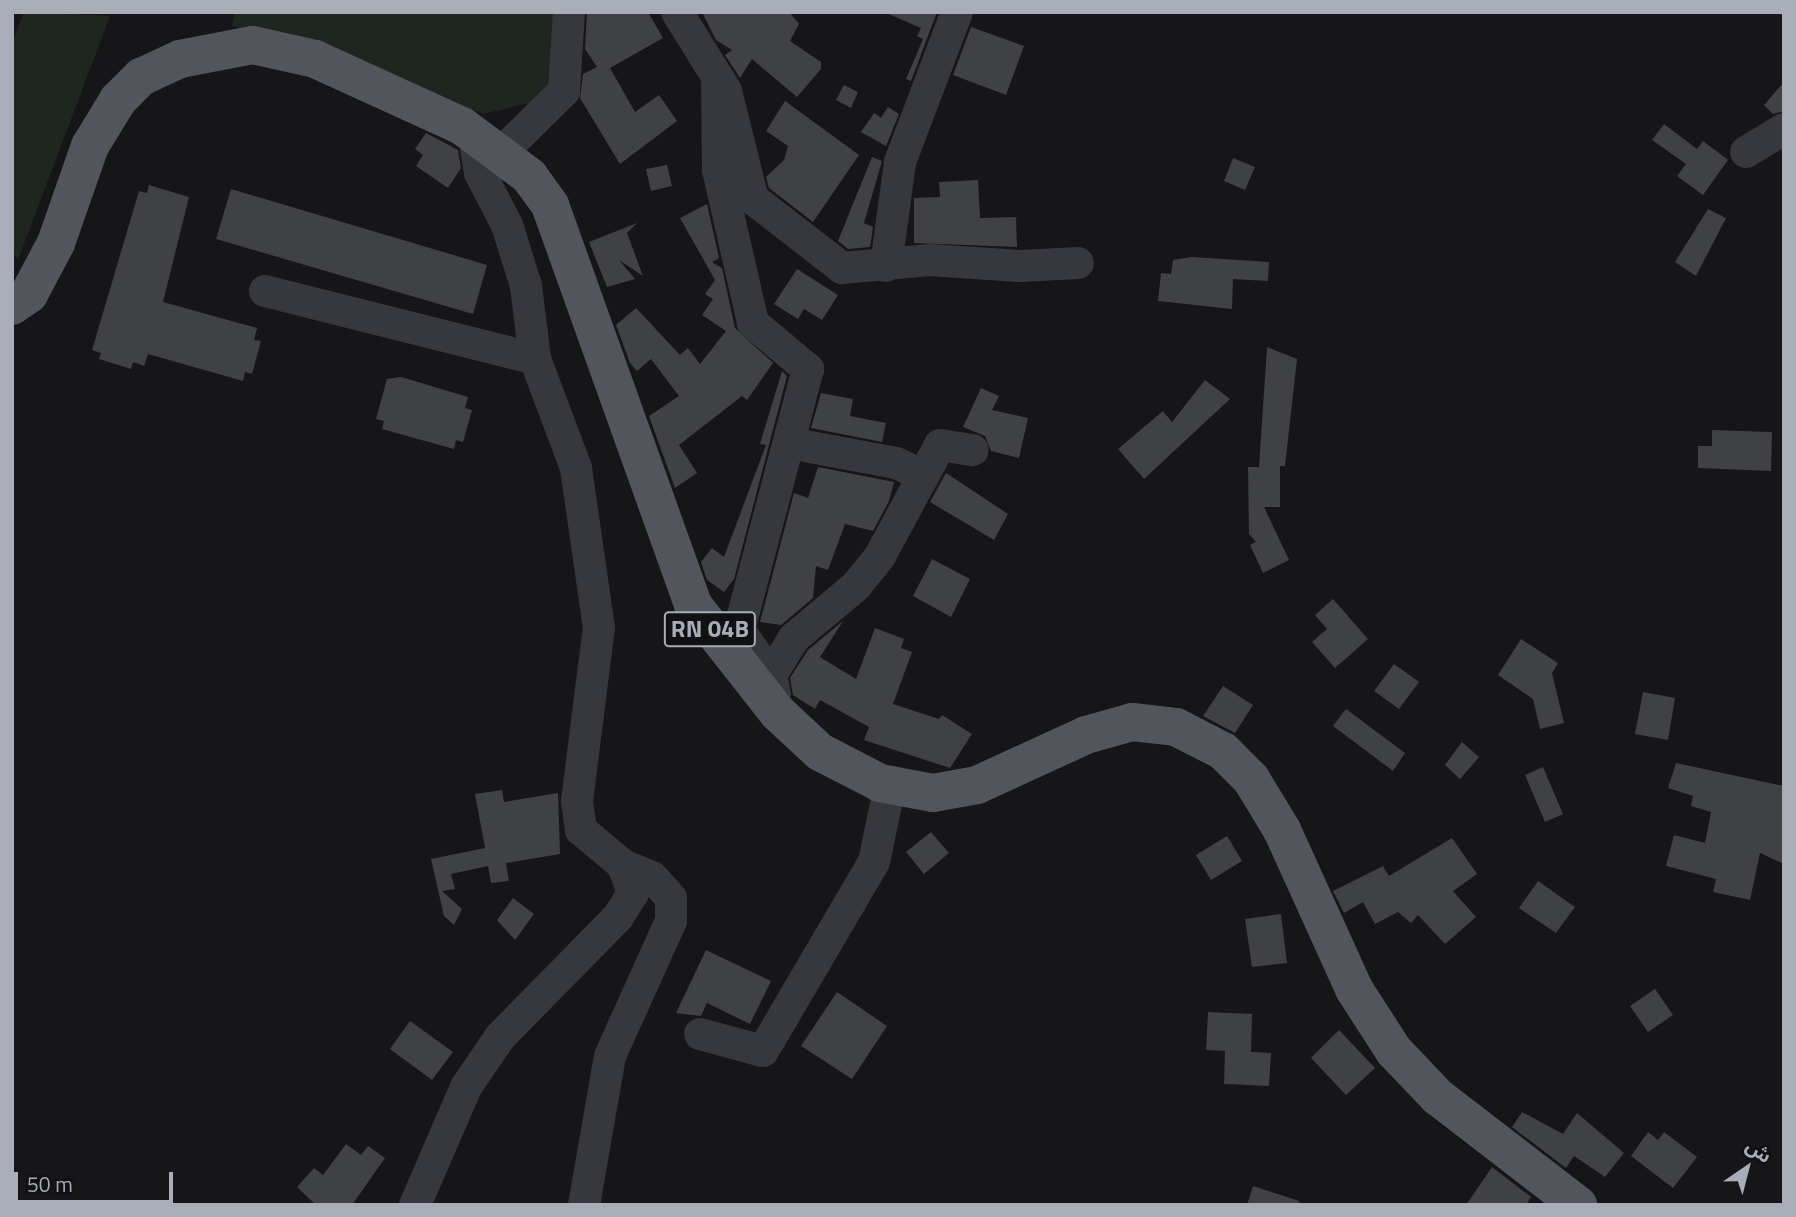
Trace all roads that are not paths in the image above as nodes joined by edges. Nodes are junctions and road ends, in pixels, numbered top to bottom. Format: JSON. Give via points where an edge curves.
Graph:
{"nodes":[{"id":1,"x":569,"y":12,"type":"edge"},
{"id":2,"x":677,"y":12,"type":"edge"},
{"id":3,"x":957,"y":12,"type":"edge"},
{"id":4,"x":717,"y":76,"type":"junction"},
{"id":5,"x":1784,"y":129,"type":"edge"},
{"id":6,"x":488,"y":143,"type":"junction"},
{"id":7,"x":1746,"y":152,"type":"dead end"},
{"id":8,"x":1078,"y":262,"type":"dead end"},
{"id":9,"x":887,"y":266,"type":"junction"},
{"id":10,"x":265,"y":290,"type":"dead end"},
{"id":11,"x":12,"y":306,"type":"edge"},
{"id":12,"x":535,"y":359,"type":"junction"},
{"id":13,"x":789,"y":443,"type":"junction"},
{"id":14,"x":973,"y":450,"type":"dead end"},
{"id":15,"x":922,"y":475,"type":"junction"},
{"id":16,"x":771,"y":675,"type":"junction"},
{"id":17,"x":778,"y":713,"type":"junction"},
{"id":18,"x":890,"y":785,"type":"junction"},
{"id":19,"x":623,"y":865,"type":"junction"},
{"id":20,"x":700,"y":1034,"type":"dead end"},
{"id":21,"x":415,"y":1205,"type":"edge"},
{"id":22,"x":584,"y":1205,"type":"edge"},
{"id":23,"x":1578,"y":1205,"type":"edge"}],
"edges":[{"from":1,"to":6,"type":"street","via":[[564,91]]},
{"from":2,"to":4,"type":"street"},
{"from":3,"to":9,"type":"street","via":[[900,162]]},
{"from":4,"to":9,"type":"street","via":[[733,111],[741,169],[753,199],[842,268]]},
{"from":4,"to":13,"type":"street","via":[[718,170],[753,323],[808,369]]},
{"from":5,"to":7,"type":"street"},
{"from":6,"to":11,"type":"main road","number":"RN 04B","via":[[315,59],[253,45],[180,59],[141,77],[118,100],[90,146],[57,243],[29,294]]},
{"from":6,"to":12,"type":"street","via":[[480,173],[507,225],[526,286]]},
{"from":6,"to":17,"type":"main road","number":"RN 04B","via":[[550,205],[693,605]]},
{"from":8,"to":9,"type":"street","via":[[1021,267],[930,260]]},
{"from":10,"to":12,"type":"street"},
{"from":12,"to":19,"type":"street","via":[[576,468],[598,628],[578,801],[582,830]]},
{"from":13,"to":15,"type":"street","via":[[896,463]]},
{"from":13,"to":16,"type":"street","via":[[739,630]]},
{"from":14,"to":15,"type":"street","via":[[940,445]]},
{"from":15,"to":16,"type":"street","via":[[880,556],[856,586],[794,638]]},
{"from":16,"to":17,"type":"street"},
{"from":17,"to":18,"type":"main road","number":"RN 04B","via":[[820,752]]},
{"from":18,"to":20,"type":"street","via":[[874,862],[763,1052]]},
{"from":18,"to":23,"type":"main road","number":"RN 04B","via":[[933,793],[977,785],[1086,735],[1132,722],[1176,727],[1223,751],[1251,779],[1282,830],[1354,989],[1394,1051],[1438,1097]]},
{"from":19,"to":21,"type":"street","via":[[633,893],[618,917],[500,1037],[466,1087]]},
{"from":19,"to":22,"type":"street","via":[[652,877],[671,898],[671,920],[610,1056]]}]}
